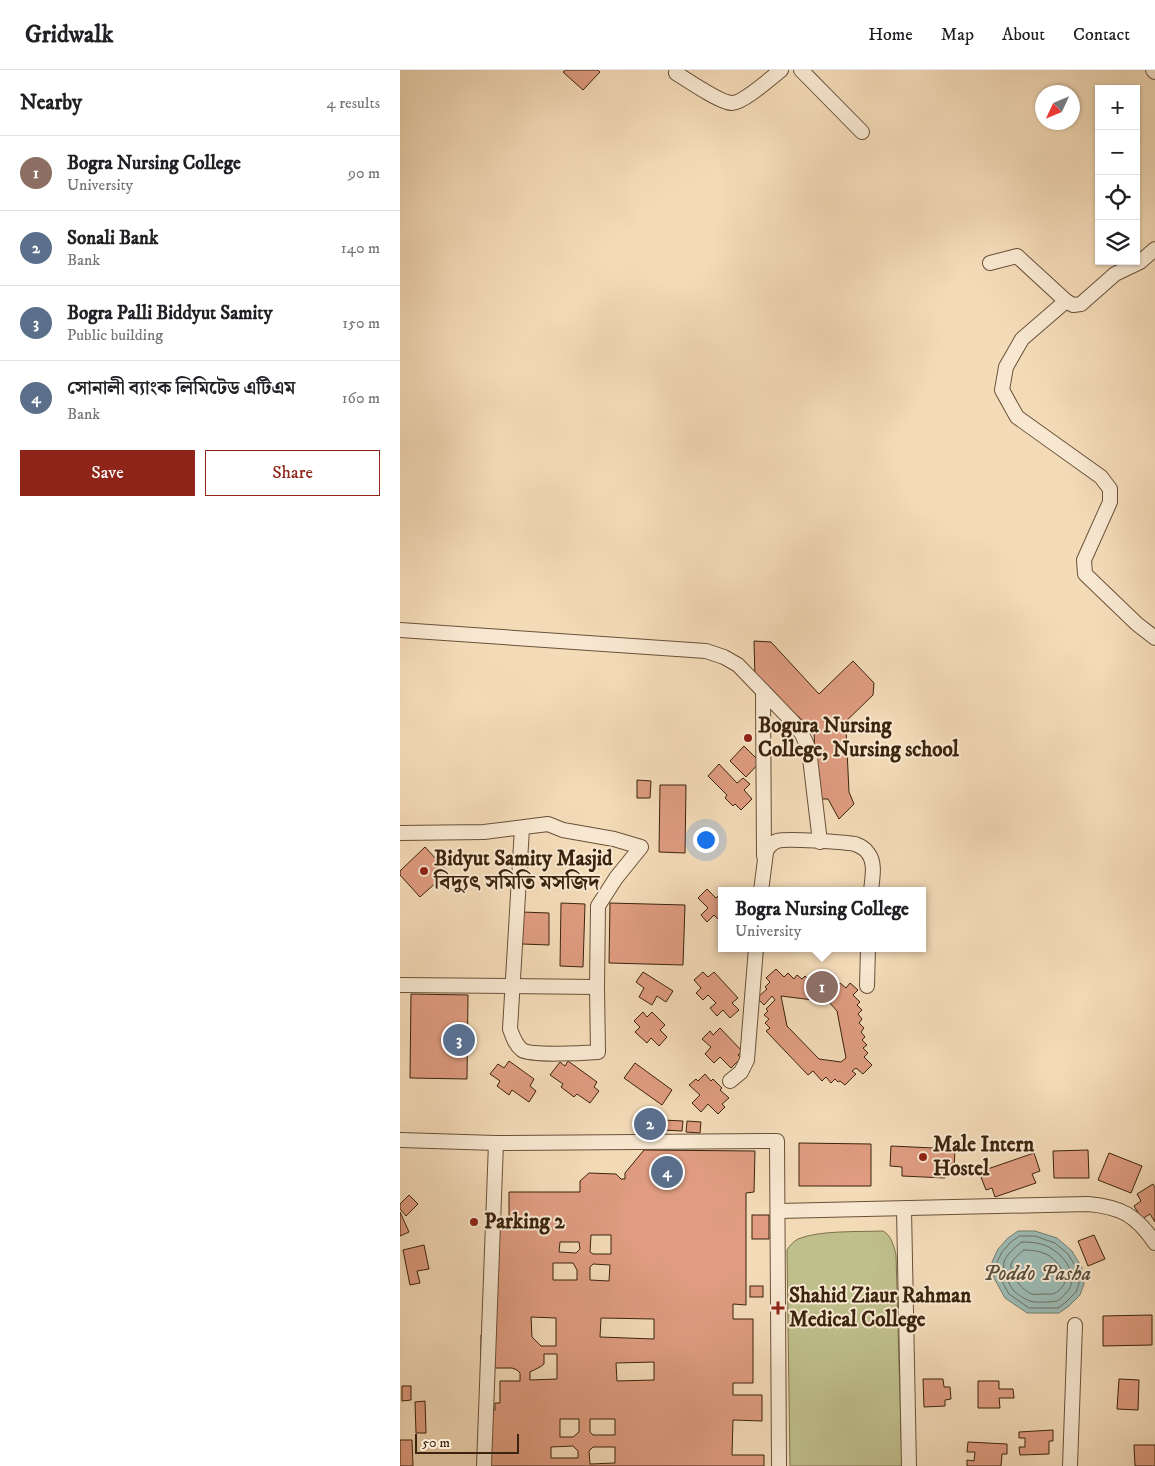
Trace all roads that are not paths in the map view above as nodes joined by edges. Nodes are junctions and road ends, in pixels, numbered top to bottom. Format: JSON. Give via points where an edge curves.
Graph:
{"nodes":[{"id":1,"x":781,"y":70,"type":"edge"},
{"id":2,"x":801,"y":70,"type":"edge"},
{"id":3,"x":676,"y":73,"type":"dead end"},
{"id":4,"x":862,"y":132,"type":"dead end"},
{"id":5,"x":1155,"y":249,"type":"edge"},
{"id":6,"x":990,"y":263,"type":"dead end"},
{"id":7,"x":1066,"y":301,"type":"junction"},
{"id":8,"x":400,"y":630,"type":"edge"},
{"id":9,"x":1155,"y":638,"type":"edge"},
{"id":10,"x":763,"y":692,"type":"junction"},
{"id":11,"x":522,"y":828,"type":"junction"},
{"id":12,"x":400,"y":833,"type":"edge"},
{"id":13,"x":820,"y":842,"type":"junction"},
{"id":14,"x":764,"y":857,"type":"junction"},
{"id":15,"x":761,"y":887,"type":"edge"},
{"id":16,"x":871,"y":887,"type":"edge"},
{"id":17,"x":756,"y":952,"type":"edge"},
{"id":18,"x":868,"y":952,"type":"edge"},
{"id":19,"x":400,"y":985,"type":"edge"},
{"id":20,"x":512,"y":986,"type":"junction"},
{"id":21,"x":867,"y":986,"type":"dead end"},
{"id":22,"x":597,"y":987,"type":"junction"},
{"id":23,"x":730,"y":1081,"type":"dead end"},
{"id":24,"x":400,"y":1140,"type":"edge"},
{"id":25,"x":496,"y":1143,"type":"junction"},
{"id":26,"x":904,"y":1209,"type":"junction"},
{"id":27,"x":778,"y":1211,"type":"junction"},
{"id":28,"x":1155,"y":1243,"type":"edge"},
{"id":29,"x":1075,"y":1325,"type":"dead end"},
{"id":30,"x":484,"y":1466,"type":"edge"},
{"id":31,"x":779,"y":1466,"type":"edge"},
{"id":32,"x":909,"y":1466,"type":"edge"},
{"id":33,"x":1070,"y":1466,"type":"edge"}],
"edges":[{"from":1,"to":3,"type":"street","via":[[742,100],[731,103]]},
{"from":2,"to":4,"type":"street"},
{"from":5,"to":7,"type":"street","via":[[1140,262],[1115,274],[1081,304]]},
{"from":6,"to":7,"type":"street","via":[[1017,256]]},
{"from":7,"to":9,"type":"street","via":[[1022,338],[1006,367],[1002,390],[1017,417],[1101,477],[1110,490],[1110,502],[1084,560],[1085,574]]},
{"from":8,"to":10,"type":"street","via":[[706,651],[733,662]]},
{"from":10,"to":13,"type":"street","via":[[796,725],[807,745]]},
{"from":10,"to":14,"type":"street"},
{"from":11,"to":12,"type":"street"},
{"from":11,"to":20,"type":"street"},
{"from":11,"to":22,"type":"street","via":[[548,824],[641,847],[598,906]]},
{"from":13,"to":14,"type":"street","via":[[778,841],[768,848]]},
{"from":13,"to":16,"type":"street","via":[[855,844],[865,849],[872,861]]},
{"from":14,"to":15,"type":"street"},
{"from":17,"to":23,"type":"street","via":[[748,1057],[744,1068]]},
{"from":18,"to":21,"type":"street"},
{"from":19,"to":20,"type":"street"},
{"from":20,"to":22,"type":"street"},
{"from":20,"to":22,"type":"street","via":[[510,1029],[516,1044],[527,1052],[598,1052]]},
{"from":24,"to":25,"type":"street"},
{"from":25,"to":27,"type":"street","via":[[777,1141]]},
{"from":25,"to":30,"type":"street"},
{"from":26,"to":27,"type":"street"},
{"from":26,"to":28,"type":"street","via":[[1106,1206],[1127,1214]]},
{"from":26,"to":32,"type":"street"},
{"from":27,"to":31,"type":"street"},
{"from":29,"to":33,"type":"street"}]}
